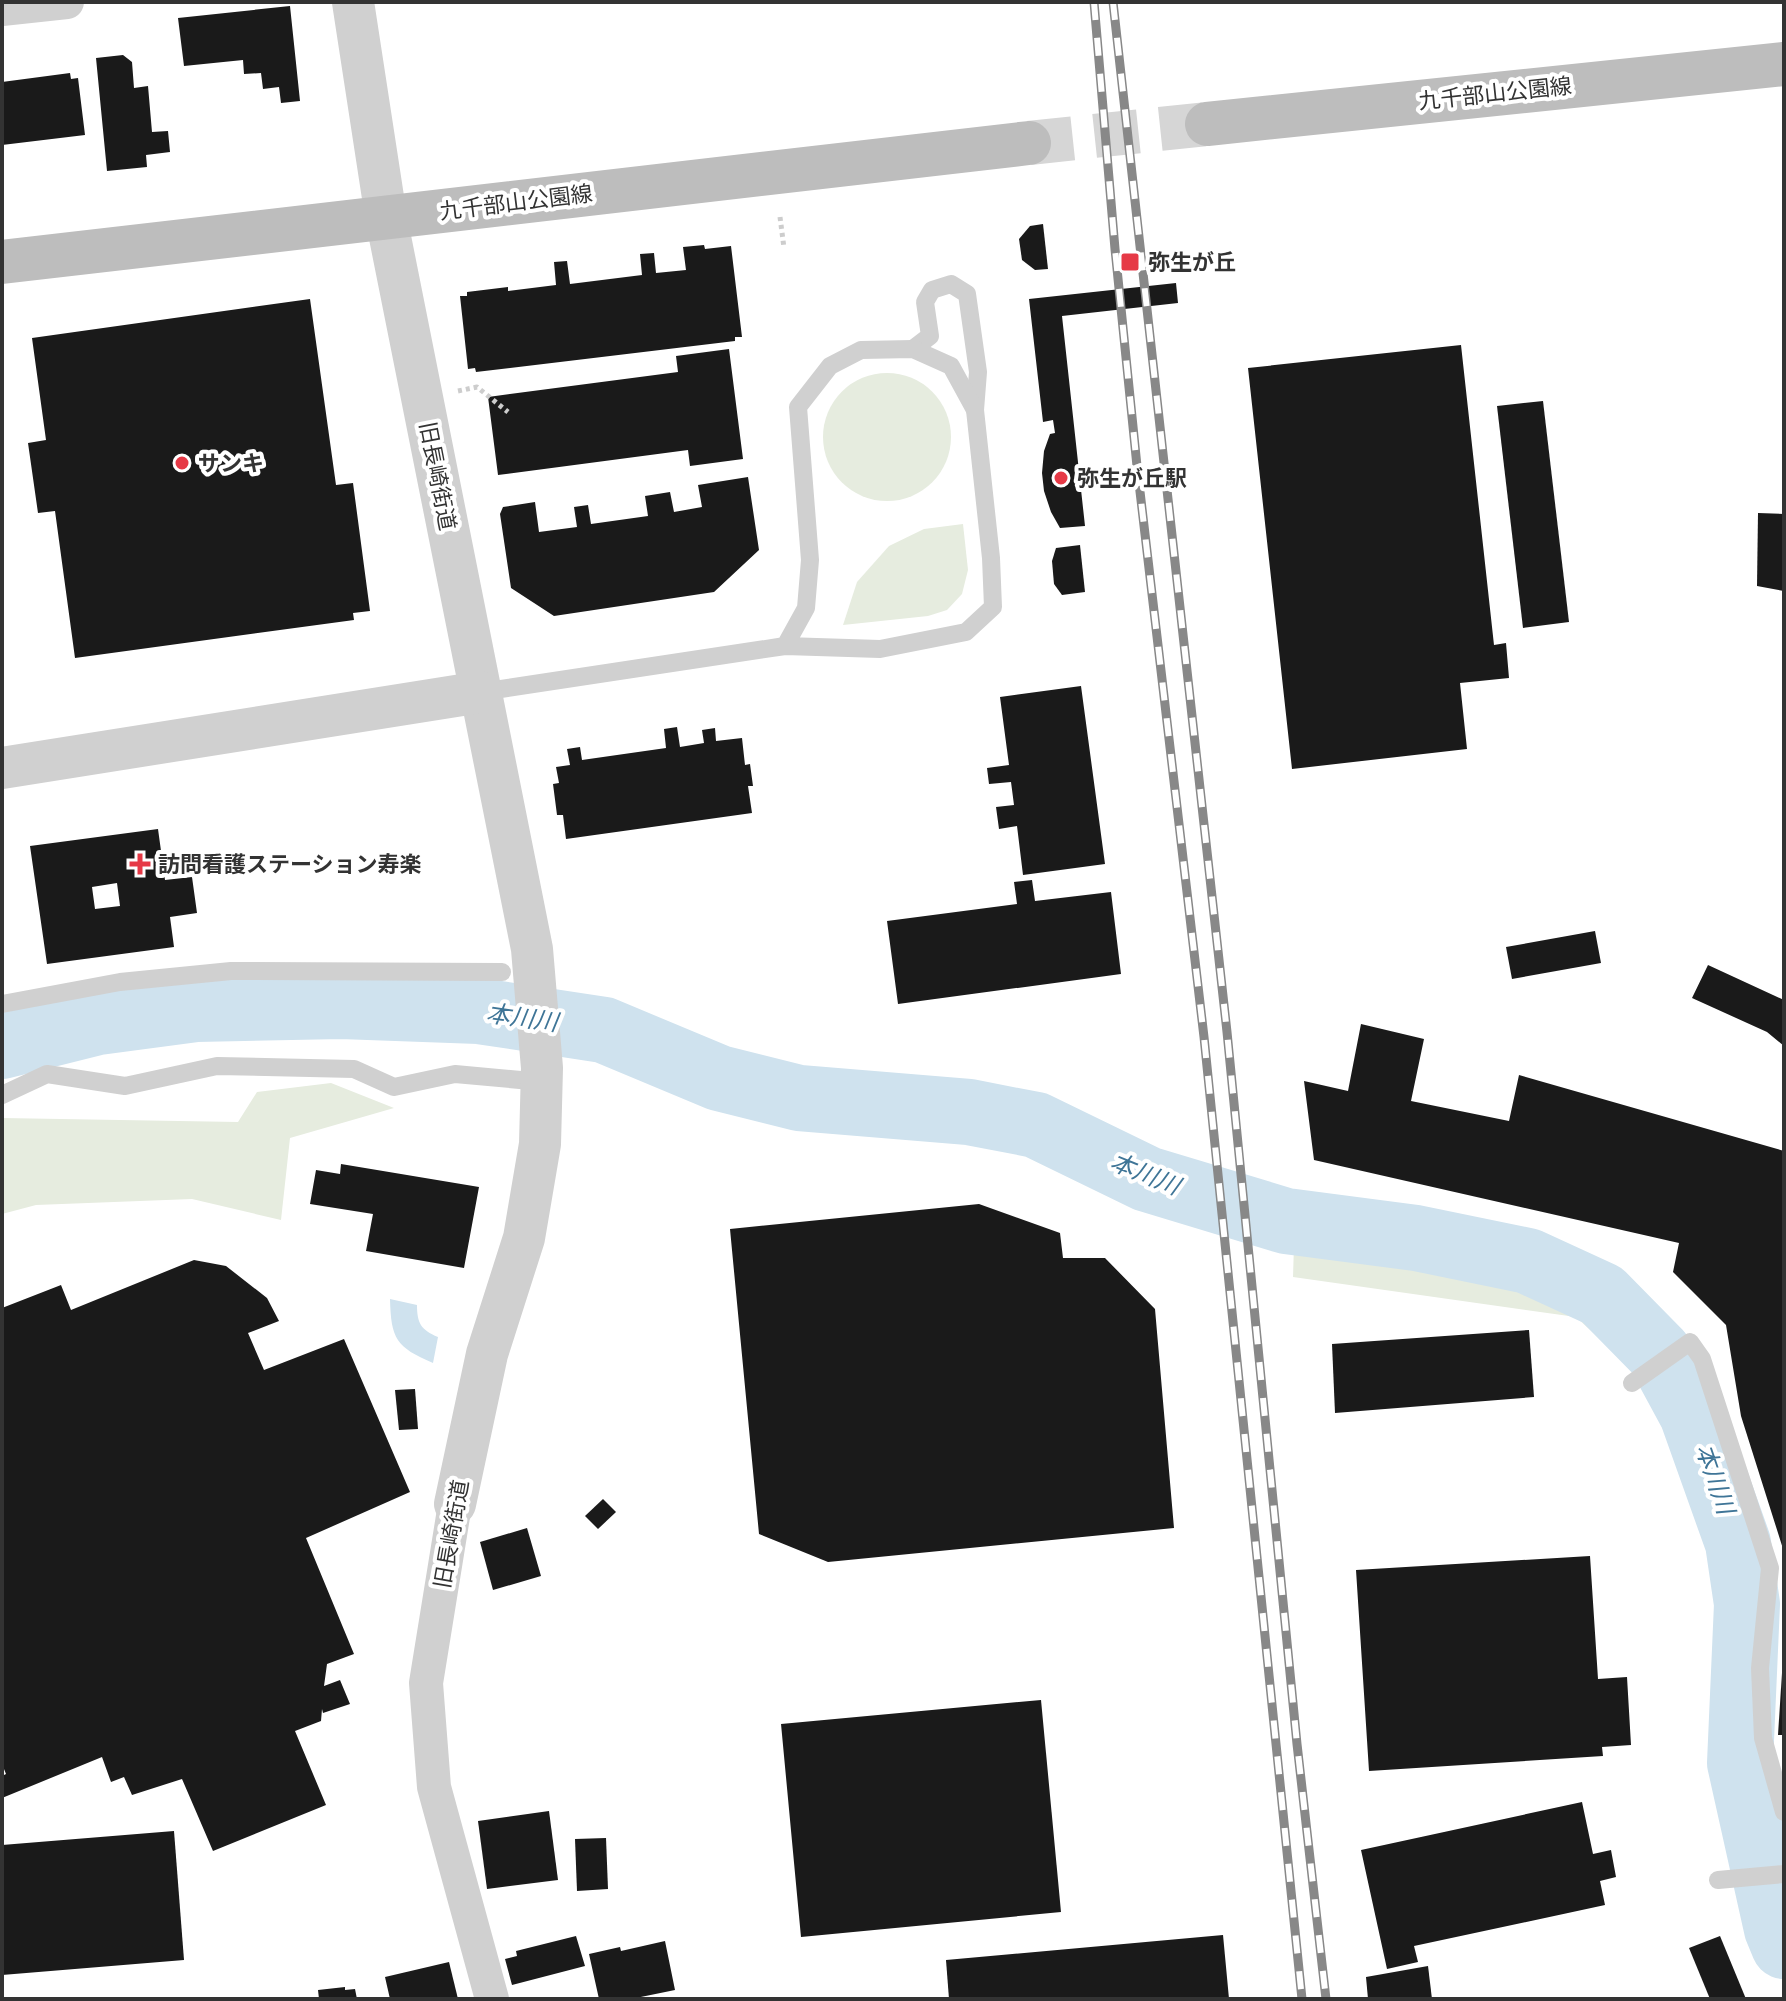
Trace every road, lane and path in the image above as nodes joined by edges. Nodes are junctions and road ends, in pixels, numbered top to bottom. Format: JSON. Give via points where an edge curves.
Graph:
{"nodes":[{"id":1,"x":67,"y":2,"type":"edge"},
{"id":2,"x":353,"y":2,"type":"edge"},
{"id":3,"x":2,"y":9,"type":"edge"},
{"id":4,"x":1784,"y":64,"type":"edge"},
{"id":5,"x":1207,"y":124,"type":"tunnel mouth"},
{"id":6,"x":1029,"y":143,"type":"tunnel mouth"},
{"id":7,"x":386,"y":217,"type":"junction"},
{"id":8,"x":780,"y":217,"type":"dead end"},
{"id":9,"x":784,"y":248,"type":"dead end"},
{"id":10,"x":2,"y":262,"type":"edge"},
{"id":11,"x":913,"y":349,"type":"junction"},
{"id":12,"x":453,"y":392,"type":"dead end"},
{"id":13,"x":975,"y":410,"type":"junction"},
{"id":14,"x":508,"y":412,"type":"dead end"},
{"id":15,"x":785,"y":646,"type":"junction"},
{"id":16,"x":481,"y":692,"type":"junction"},
{"id":17,"x":2,"y":768,"type":"edge"},
{"id":18,"x":517,"y":960,"type":"junction"},
{"id":19,"x":2,"y":1004,"type":"edge"},
{"id":20,"x":542,"y":1075,"type":"junction"},
{"id":21,"x":2,"y":1095,"type":"edge"},
{"id":22,"x":1632,"y":1383,"type":"dead end"},
{"id":23,"x":455,"y":1504,"type":"joint"},
{"id":24,"x":1784,"y":1812,"type":"edge"},
{"id":25,"x":1784,"y":1874,"type":"edge"},
{"id":26,"x":1718,"y":1880,"type":"dead end"},
{"id":27,"x":492,"y":1999,"type":"edge"}],
"edges":[{"from":1,"to":3,"type":"street"},
{"from":2,"to":7,"type":"street","name":"旧長崎街道"},
{"from":4,"to":5,"type":"main road","name":"九千部山公園線"},
{"from":6,"to":7,"type":"main road","name":"九千部山公園線"},
{"from":7,"to":10,"type":"main road","name":"九千部山公園線"},
{"from":7,"to":16,"type":"street","name":"旧長崎街道"},
{"from":8,"to":9,"type":"path"},
{"from":11,"to":13,"type":"lane","via":[[951,366]]},
{"from":11,"to":13,"type":"lane","via":[[930,336],[925,302],[932,290],[951,284],[967,294],[978,372]]},
{"from":11,"to":15,"type":"lane","via":[[861,350],[830,366],[798,407],[810,560],[806,608]]},
{"from":12,"to":14,"type":"path","via":[[477,387]]},
{"from":13,"to":15,"type":"lane","via":[[993,607],[966,632],[880,649]]},
{"from":15,"to":16,"type":"lane"},
{"from":16,"to":17,"type":"street"},
{"from":16,"to":18,"type":"street","name":"旧長崎街道"},
{"from":18,"to":19,"type":"lane","via":[[231,971],[120,982]]},
{"from":18,"to":20,"type":"street","name":"旧長崎街道"},
{"from":20,"to":21,"type":"lane","via":[[455,1074],[394,1087],[354,1069],[217,1066],[125,1086],[47,1074]]},
{"from":20,"to":23,"type":"street","name":"旧長崎街道","via":[[540,1144],[524,1238],[487,1354]]},
{"from":22,"to":24,"type":"lane","via":[[1690,1342],[1702,1359],[1770,1568],[1760,1668],[1763,1738]]},
{"from":23,"to":27,"type":"street","name":"旧長崎街道","via":[[426,1683],[430,1743],[434,1787]]},
{"from":25,"to":26,"type":"lane"}]}
